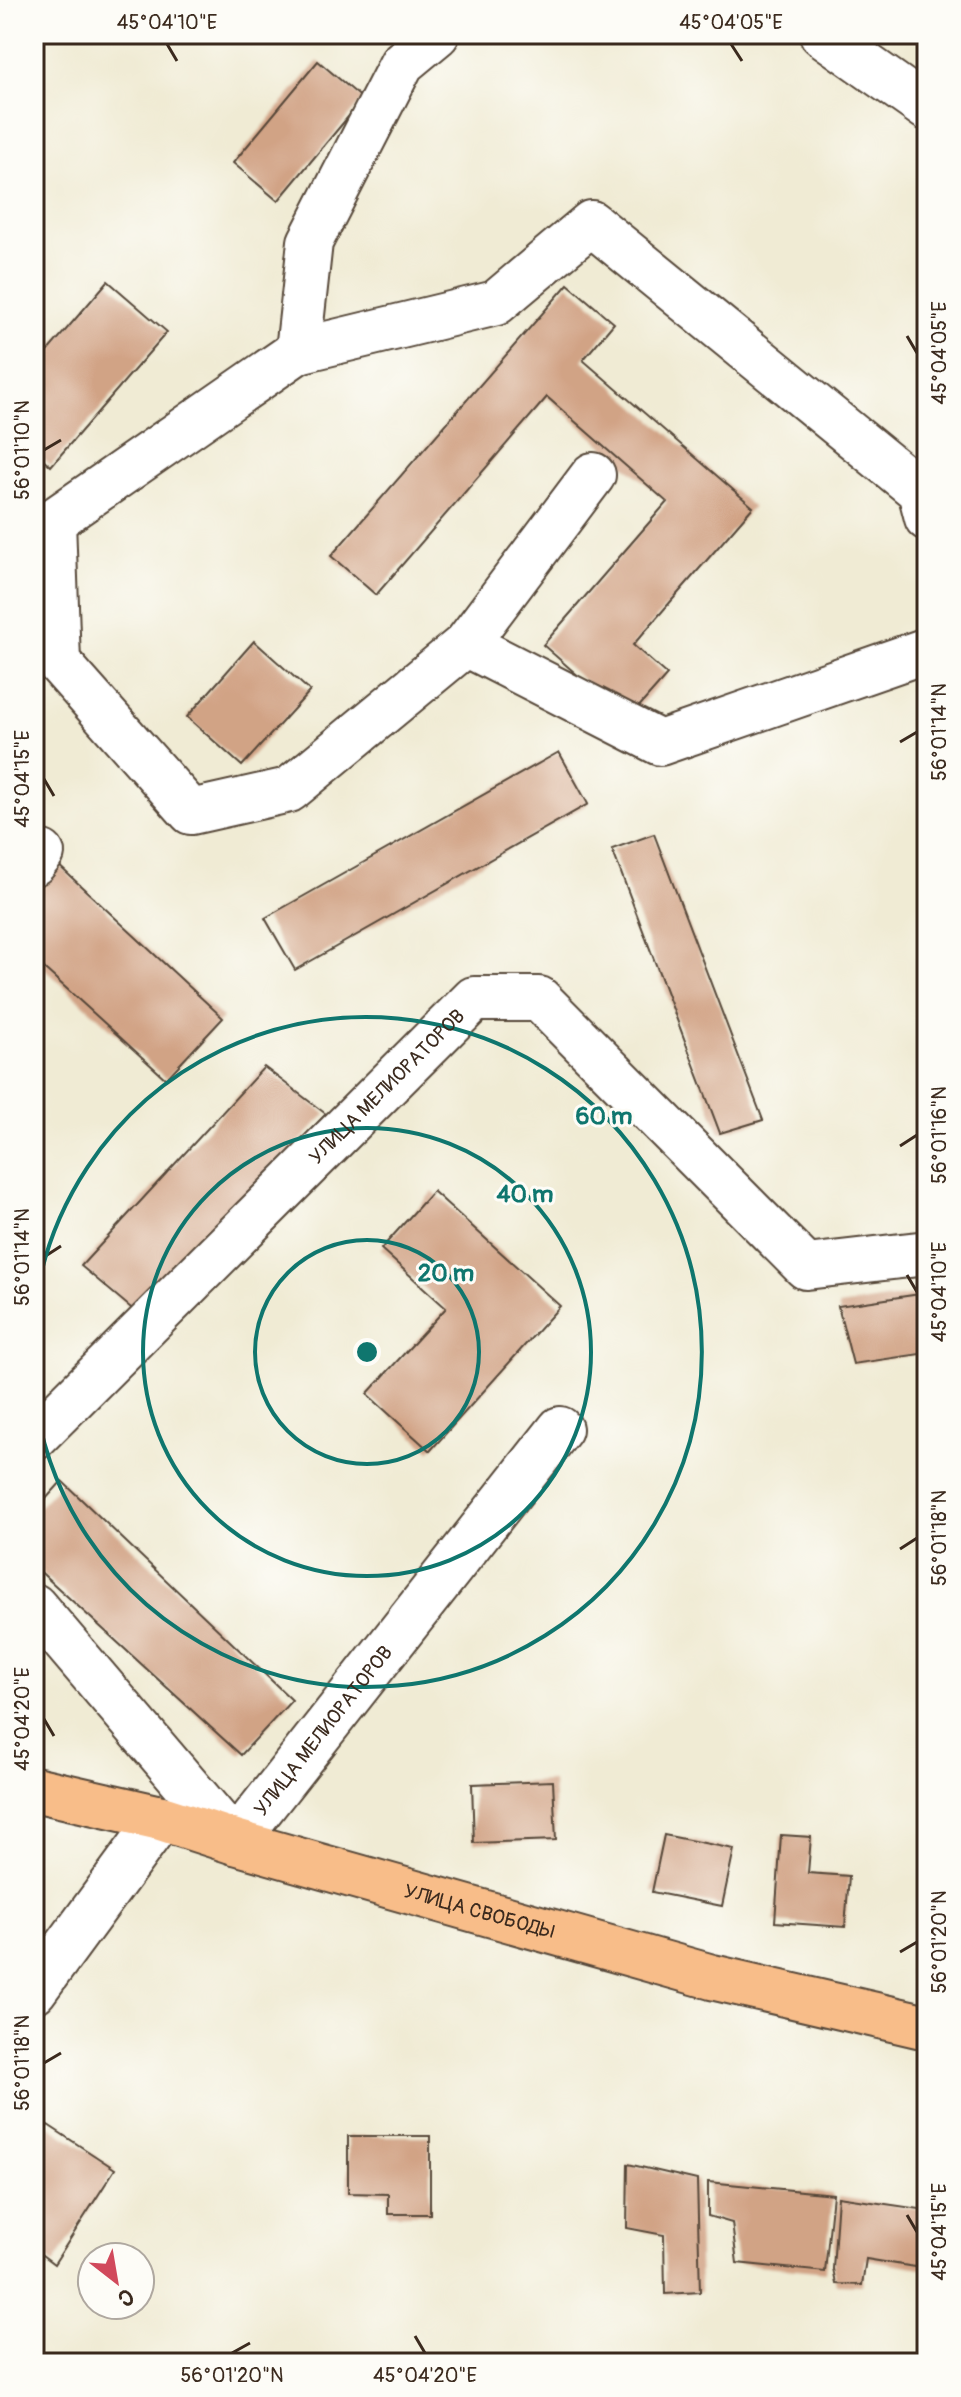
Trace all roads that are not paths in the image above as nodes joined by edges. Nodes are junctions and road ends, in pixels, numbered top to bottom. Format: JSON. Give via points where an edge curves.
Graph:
{"nodes":[{"id":1,"x":437,"y":34,"type":"edge"},
{"id":2,"x":822,"y":34,"type":"edge"},
{"id":3,"x":927,"y":108,"type":"edge"},
{"id":4,"x":298,"y":351,"type":"junction"},
{"id":5,"x":593,"y":475,"type":"dead end"},
{"id":6,"x":925,"y":498,"type":"edge"},
{"id":7,"x":44,"y":514,"type":"edge"},
{"id":8,"x":466,"y":644,"type":"junction"},
{"id":9,"x":927,"y":650,"type":"edge"},
{"id":10,"x":927,"y":1253,"type":"edge"},
{"id":11,"x":560,"y":1429,"type":"dead end"},
{"id":12,"x":34,"y":1438,"type":"edge"},
{"id":13,"x":34,"y":1606,"type":"edge"},
{"id":14,"x":34,"y":1789,"type":"edge"},
{"id":15,"x":161,"y":1818,"type":"junction"},
{"id":16,"x":235,"y":1842,"type":"junction"},
{"id":17,"x":34,"y":1991,"type":"edge"},
{"id":18,"x":927,"y":2027,"type":"edge"}],
"edges":[{"from":1,"to":4,"type":"street","via":[[402,63],[310,242]]},
{"from":2,"to":3,"type":"street"},
{"from":4,"to":6,"type":"street","via":[[496,303],[591,223]]},
{"from":4,"to":7,"type":"street"},
{"from":5,"to":8,"type":"street"},
{"from":7,"to":8,"type":"street","via":[[58,662],[191,812],[289,790]]},
{"from":8,"to":9,"type":"street","via":[[660,743]]},
{"from":10,"to":12,"type":"street","name":"УЛИЦА МЕЛИОРАТОРОВ","via":[[806,1267],[539,999],[474,999]]},
{"from":11,"to":16,"type":"street","name":"УЛИЦА МЕЛИОРАТОРОВ"},
{"from":13,"to":16,"type":"street"},
{"from":14,"to":15,"type":"main road","name":"УЛИЦА СВОБОДЫ"},
{"from":15,"to":16,"type":"main road","name":"УЛИЦА СВОБОДЫ"},
{"from":15,"to":17,"type":"street"},
{"from":16,"to":18,"type":"main road","name":"УЛИЦА СВОБОДЫ","via":[[712,1977]]}]}
